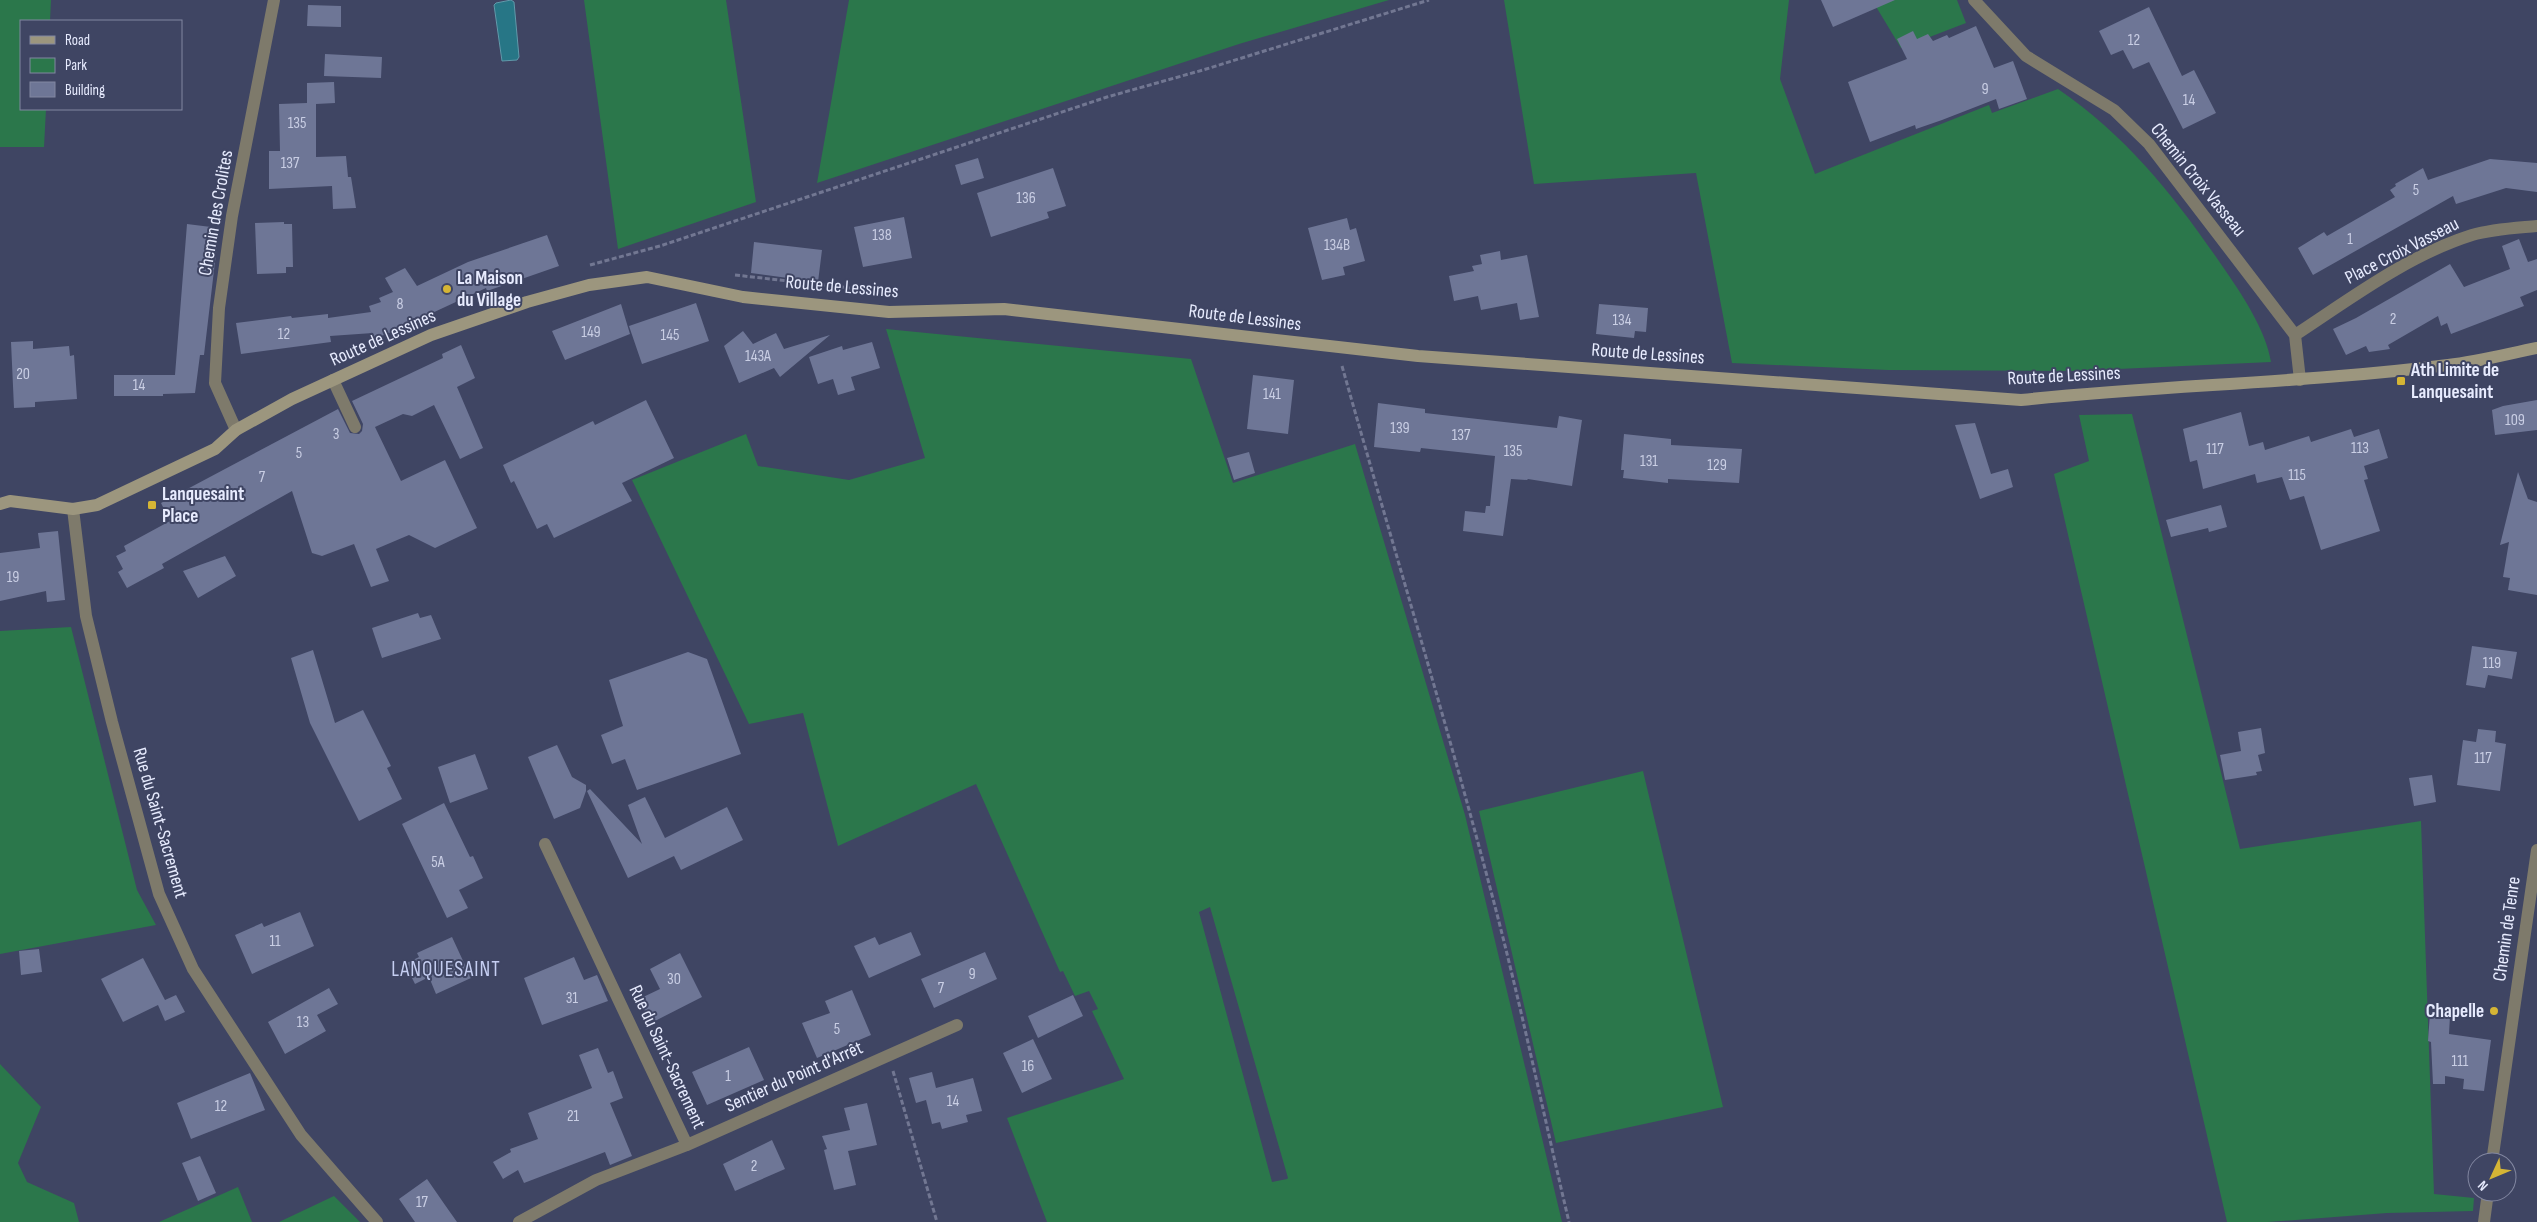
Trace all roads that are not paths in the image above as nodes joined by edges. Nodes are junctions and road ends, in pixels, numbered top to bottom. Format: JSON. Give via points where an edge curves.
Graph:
{"nodes":[{"id":1,"x":274,"y":0,"type":"edge"},
{"id":2,"x":1974,"y":0,"type":"edge"},
{"id":3,"x":2537,"y":226,"type":"edge"},
{"id":4,"x":2295,"y":335,"type":"junction"},
{"id":5,"x":2537,"y":348,"type":"edge"},
{"id":6,"x":333,"y":380,"type":"junction"},
{"id":7,"x":2300,"y":380,"type":"junction"},
{"id":8,"x":355,"y":427,"type":"dead end"},
{"id":9,"x":236,"y":430,"type":"junction"},
{"id":10,"x":0,"y":504,"type":"edge"},
{"id":11,"x":73,"y":509,"type":"junction"},
{"id":12,"x":545,"y":844,"type":"dead end"},
{"id":13,"x":2537,"y":850,"type":"edge"},
{"id":14,"x":957,"y":1025,"type":"dead end"},
{"id":15,"x":688,"y":1145,"type":"junction"},
{"id":16,"x":2493,"y":1152,"type":"edge"},
{"id":17,"x":2487,"y":1202,"type":"edge"},
{"id":18,"x":376,"y":1222,"type":"edge"},
{"id":19,"x":519,"y":1222,"type":"edge"},
{"id":20,"x":2484,"y":1222,"type":"edge"}],
"edges":[{"from":1,"to":9,"type":"street","name":"Chemin des Crolites","via":[[232,216],[219,308],[215,383]]},
{"from":2,"to":4,"type":"street","name":"Chemin Croix Vasseau","via":[[2026,56],[2114,110],[2149,144]]},
{"from":3,"to":4,"type":"street","name":"Place Croix Vasseau","via":[[2473,235],[2436,250],[2391,273]]},
{"from":4,"to":7,"type":"street"},
{"from":5,"to":7,"type":"main road","name":"Route de Lessines","via":[[2449,365]]},
{"from":6,"to":7,"type":"main road","name":"Route de Lessines","via":[[432,335],[527,302],[589,285],[647,277],[753,298],[889,312],[1004,309],[1428,357],[2020,400]]},
{"from":6,"to":8,"type":"street"},
{"from":6,"to":9,"type":"main road","name":"Route de Lessines"},
{"from":9,"to":11,"type":"main road","name":"Route de Lessines","via":[[206,454],[97,505]]},
{"from":10,"to":11,"type":"main road","name":"Route de Lessines","via":[[10,501]]},
{"from":11,"to":18,"type":"street","name":"Rue du Saint-Sacrement","via":[[86,616],[159,894],[193,969],[301,1135]]},
{"from":12,"to":15,"type":"street","name":"Rue du Saint-Sacrement"},
{"from":13,"to":16,"type":"street","name":"Chemin de Tenre"},
{"from":14,"to":15,"type":"street","name":"Sentier du Point d'Arrêt"},
{"from":15,"to":19,"type":"street","name":"Rue du Saint-Sacrement","via":[[596,1180]]},
{"from":17,"to":20,"type":"street"}]}
